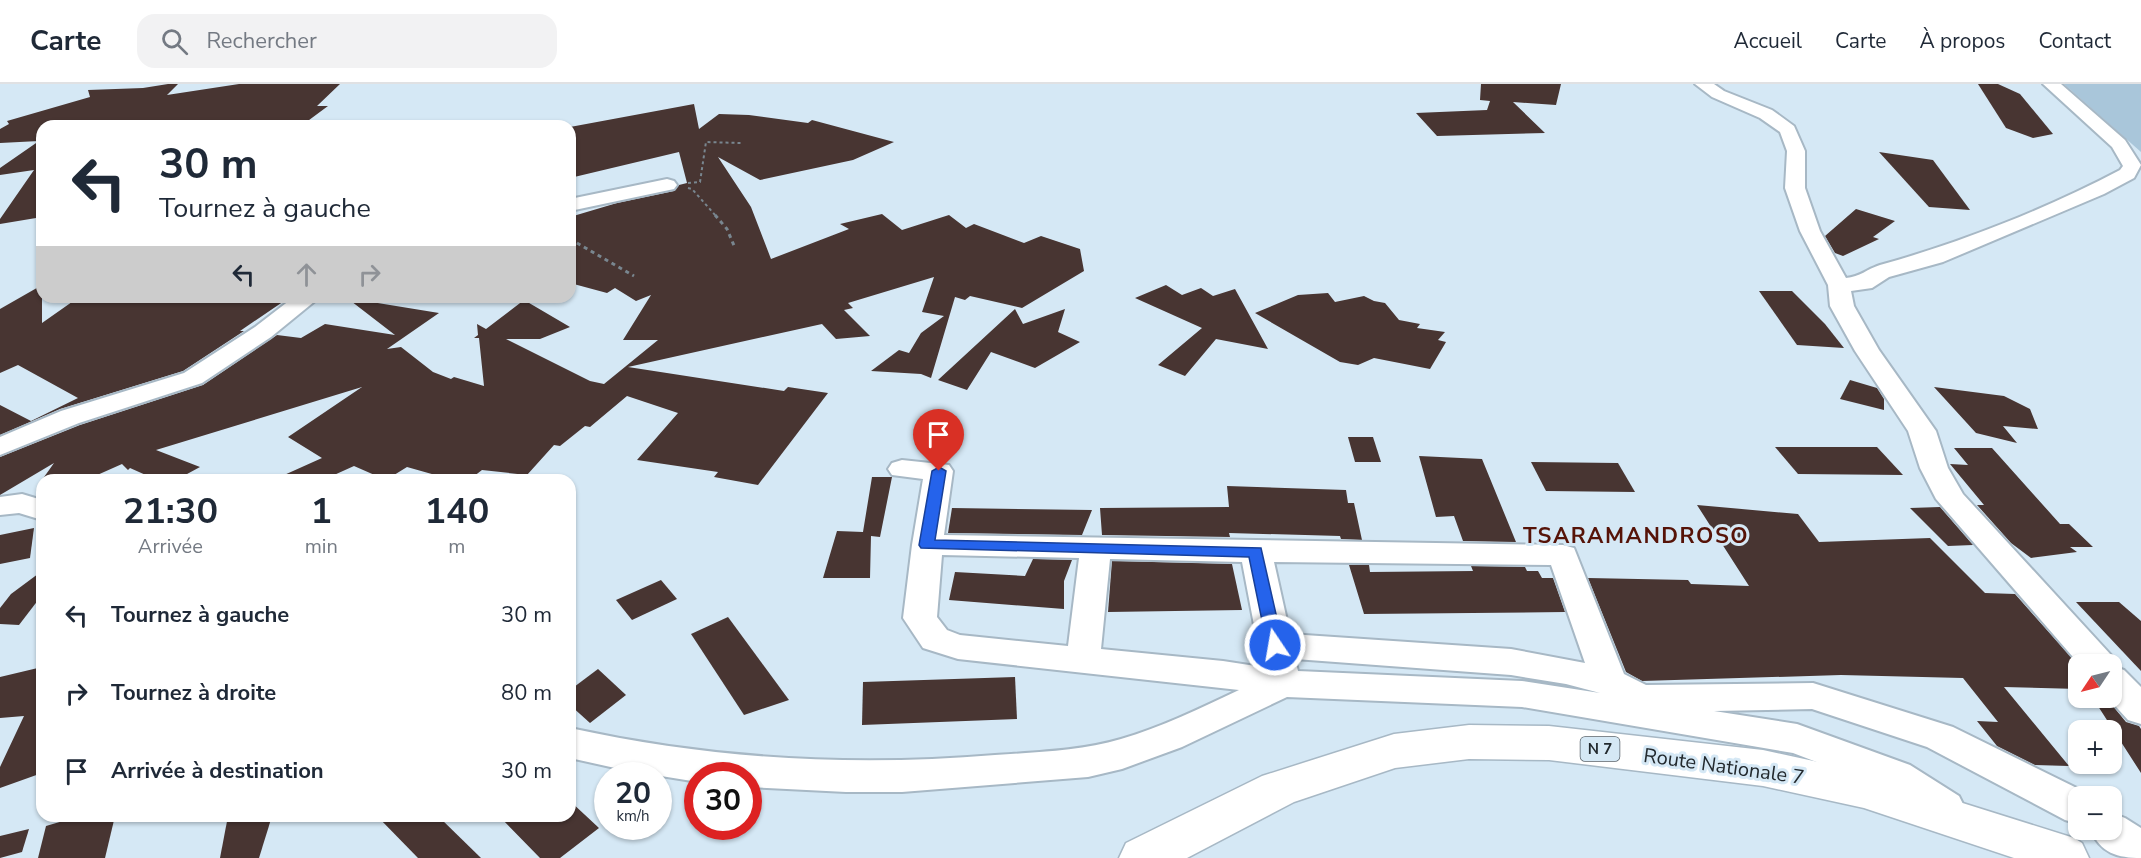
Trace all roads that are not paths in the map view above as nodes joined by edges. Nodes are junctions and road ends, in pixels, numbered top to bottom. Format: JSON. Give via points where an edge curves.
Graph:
{"nodes":[{"id":1,"x":1702,"y":84,"type":"edge"},
{"id":2,"x":2051,"y":84,"type":"edge"},
{"id":3,"x":667,"y":185,"type":"road end"},
{"id":4,"x":576,"y":204,"type":"edge"},
{"id":5,"x":1839,"y":285,"type":"junction"},
{"id":6,"x":301,"y":303,"type":"edge"},
{"id":7,"x":0,"y":447,"type":"edge"},
{"id":8,"x":902,"y":469,"type":"dead end"},
{"id":9,"x":0,"y":506,"type":"edge"},
{"id":10,"x":36,"y":509,"type":"edge"},
{"id":11,"x":927,"y":545,"type":"junction"},
{"id":12,"x":1096,"y":548,"type":"junction"},
{"id":13,"x":1256,"y":552,"type":"junction"},
{"id":14,"x":1275,"y":645,"type":"junction"},
{"id":15,"x":2090,"y":654,"type":"edge"},
{"id":16,"x":1083,"y":661,"type":"junction"},
{"id":17,"x":1609,"y":682,"type":"junction"},
{"id":18,"x":1283,"y":684,"type":"junction"},
{"id":19,"x":2122,"y":690,"type":"edge"},
{"id":20,"x":2141,"y":710,"type":"edge"},
{"id":21,"x":576,"y":744,"type":"edge"},
{"id":22,"x":2068,"y":802,"type":"edge"},
{"id":23,"x":1969,"y":823,"type":"junction"},
{"id":24,"x":2122,"y":837,"type":"edge"},
{"id":25,"x":2141,"y":850,"type":"edge"},
{"id":26,"x":1143,"y":858,"type":"edge"},
{"id":27,"x":2065,"y":858,"type":"edge"}],
"edges":[{"from":1,"to":5,"type":"street","via":[[1766,114],[1788,130],[1796,151],[1795,188],[1810,231]]},
{"from":2,"to":5,"type":"street","via":[[2119,144],[2132,166],[2127,174],[1927,260],[1881,272],[1864,283]]},
{"from":3,"to":4,"type":"street"},
{"from":5,"to":15,"type":"street","via":[[1842,306],[1867,351],[1922,431],[1934,468],[1951,499]]},
{"from":6,"to":7,"type":"street","via":[[193,378],[70,417]]},
{"from":8,"to":11,"type":"street","via":[[939,471]]},
{"from":9,"to":10,"type":"street","via":[[22,503]]},
{"from":11,"to":12,"type":"street"},
{"from":11,"to":16,"type":"street","via":[[920,618],[935,639],[958,647]]},
{"from":12,"to":13,"type":"street"},
{"from":12,"to":16,"type":"street"},
{"from":13,"to":14,"type":"street"},
{"from":13,"to":17,"type":"street","via":[[1563,555]]},
{"from":14,"to":17,"type":"street","via":[[1512,662]]},
{"from":14,"to":18,"type":"street"},
{"from":16,"to":18,"type":"street","via":[[1223,674]]},
{"from":17,"to":22,"type":"street","via":[[1641,699],[1814,696],[1940,737]]},
{"from":18,"to":21,"type":"street","via":[[1180,733],[1098,760],[966,774],[793,776],[626,757]]},
{"from":18,"to":23,"type":"street","via":[[1522,694],[1797,739],[1896,776]]},
{"from":19,"to":20,"type":"street"},
{"from":23,"to":26,"type":"main road","name":"Route Nationale 7","number":"N 7","via":[[1864,790],[1763,768],[1549,743],[1469,742],[1394,751],[1278,789]]},
{"from":23,"to":27,"type":"main road","name":"Route Nationale 7","number":"N 7"},
{"from":24,"to":25,"type":"street"}]}
